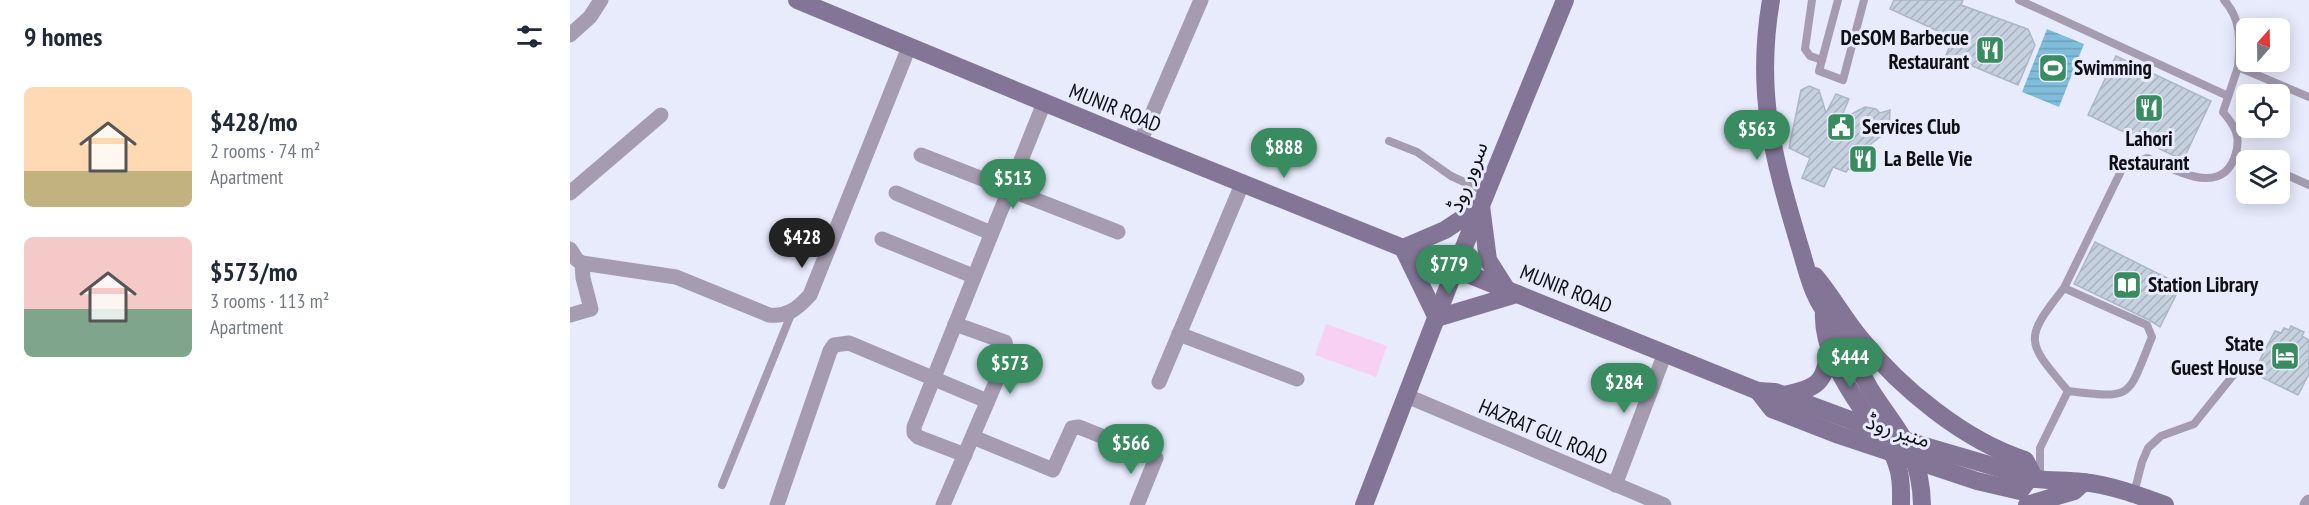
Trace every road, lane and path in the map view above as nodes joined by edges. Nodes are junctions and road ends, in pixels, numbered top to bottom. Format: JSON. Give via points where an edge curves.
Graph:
{"nodes":[{"id":1,"x":601,"y":0,"type":"edge"},
{"id":2,"x":797,"y":0,"type":"edge"},
{"id":3,"x":1201,"y":0,"type":"edge"},
{"id":4,"x":1564,"y":0,"type":"edge"},
{"id":5,"x":1771,"y":0,"type":"edge"},
{"id":6,"x":1812,"y":0,"type":"edge"},
{"id":7,"x":1838,"y":0,"type":"edge"},
{"id":8,"x":1864,"y":0,"type":"edge"},
{"id":9,"x":2019,"y":0,"type":"edge"},
{"id":10,"x":2224,"y":0,"type":"edge"},
{"id":11,"x":832,"y":6,"type":"edge"},
{"id":12,"x":2236,"y":19,"type":"edge"},
{"id":13,"x":570,"y":35,"type":"edge"},
{"id":14,"x":909,"y":47,"type":"junction"},
{"id":15,"x":1822,"y":60,"type":"junction"},
{"id":16,"x":2236,"y":72,"type":"edge"},
{"id":17,"x":2250,"y":72,"type":"edge"},
{"id":18,"x":2228,"y":96,"type":"junction"},
{"id":19,"x":2309,"y":97,"type":"edge"},
{"id":20,"x":1044,"y":103,"type":"junction"},
{"id":21,"x":661,"y":115,"type":"dead end"},
{"id":22,"x":1389,"y":141,"type":"dead end"},
{"id":23,"x":1140,"y":142,"type":"junction"},
{"id":24,"x":2237,"y":150,"type":"edge"},
{"id":25,"x":2236,"y":153,"type":"edge"},
{"id":26,"x":921,"y":155,"type":"dead end"},
{"id":27,"x":2290,"y":176,"type":"edge"},
{"id":28,"x":1243,"y":182,"type":"junction"},
{"id":29,"x":2309,"y":184,"type":"edge"},
{"id":30,"x":1009,"y":191,"type":"junction"},
{"id":31,"x":570,"y":193,"type":"edge"},
{"id":32,"x":896,"y":193,"type":"dead end"},
{"id":33,"x":1483,"y":199,"type":"junction"},
{"id":34,"x":1118,"y":232,"type":"dead end"},
{"id":35,"x":991,"y":233,"type":"junction"},
{"id":36,"x":882,"y":238,"type":"dead end"},
{"id":37,"x":1403,"y":248,"type":"junction"},
{"id":38,"x":570,"y":249,"type":"edge"},
{"id":39,"x":582,"y":263,"type":"junction"},
{"id":40,"x":1806,"y":266,"type":"junction"},
{"id":41,"x":1455,"y":269,"type":"junction"},
{"id":42,"x":973,"y":276,"type":"junction"},
{"id":43,"x":2064,"y":288,"type":"junction"},
{"id":44,"x":1512,"y":292,"type":"junction"},
{"id":45,"x":792,"y":312,"type":"junction"},
{"id":46,"x":1824,"y":312,"type":"junction"},
{"id":47,"x":570,"y":315,"type":"edge"},
{"id":48,"x":1437,"y":318,"type":"junction"},
{"id":49,"x":955,"y":324,"type":"junction"},
{"id":50,"x":1179,"y":334,"type":"junction"},
{"id":51,"x":1829,"y":349,"type":"junction"},
{"id":52,"x":1665,"y":353,"type":"junction"},
{"id":53,"x":2239,"y":368,"type":"dead end"},
{"id":54,"x":934,"y":378,"type":"junction"},
{"id":55,"x":1297,"y":379,"type":"dead end"},
{"id":56,"x":1159,"y":382,"type":"dead end"},
{"id":57,"x":1758,"y":390,"type":"junction"},
{"id":58,"x":2068,"y":391,"type":"junction"},
{"id":59,"x":1784,"y":395,"type":"junction"},
{"id":60,"x":1407,"y":396,"type":"junction"},
{"id":61,"x":987,"y":401,"type":"junction"},
{"id":62,"x":1880,"y":431,"type":"junction"},
{"id":63,"x":973,"y":436,"type":"junction"},
{"id":64,"x":1907,"y":441,"type":"junction"},
{"id":65,"x":965,"y":455,"type":"junction"},
{"id":66,"x":1893,"y":455,"type":"junction"},
{"id":67,"x":1916,"y":461,"type":"junction"},
{"id":68,"x":2035,"y":479,"type":"junction"},
{"id":69,"x":2084,"y":482,"type":"junction"},
{"id":70,"x":722,"y":485,"type":"dead end"},
{"id":71,"x":1615,"y":485,"type":"junction"},
{"id":72,"x":2134,"y":493,"type":"junction"},
{"id":73,"x":950,"y":503,"type":"edge"},
{"id":74,"x":777,"y":505,"type":"edge"},
{"id":75,"x":1137,"y":505,"type":"edge"},
{"id":76,"x":1364,"y":505,"type":"edge"},
{"id":77,"x":1664,"y":505,"type":"edge"},
{"id":78,"x":1901,"y":505,"type":"edge"},
{"id":79,"x":1922,"y":505,"type":"edge"},
{"id":80,"x":2027,"y":505,"type":"edge"},
{"id":81,"x":2165,"y":505,"type":"edge"}],
"edges":[{"from":1,"to":13,"type":"street","via":[[591,17]]},
{"from":2,"to":11,"type":"street","name":"MUNIR ROAD"},
{"from":3,"to":23,"type":"street"},
{"from":4,"to":33,"type":"street","name":"سرور روڈ"},
{"from":5,"to":40,"type":"street","via":[[1763,43],[1766,116],[1778,174]]},
{"from":6,"to":15,"type":"lane","via":[[1805,49],[1810,56]]},
{"from":7,"to":15,"type":"lane"},
{"from":8,"to":15,"type":"lane","via":[[1843,80],[1819,71]]},
{"from":9,"to":18,"type":"lane"},
{"from":10,"to":12,"type":"lane"},
{"from":11,"to":14,"type":"street","name":"MUNIR ROAD"},
{"from":14,"to":20,"type":"street","name":"MUNIR ROAD"},
{"from":14,"to":45,"type":"street","via":[[810,295]]},
{"from":16,"to":18,"type":"lane"},
{"from":17,"to":19,"type":"lane"},
{"from":18,"to":24,"type":"lane","via":[[2223,111],[2236,129]]},
{"from":20,"to":23,"type":"street","name":"MUNIR ROAD"},
{"from":20,"to":30,"type":"street"},
{"from":21,"to":31,"type":"street"},
{"from":22,"to":33,"type":"lane","via":[[1417,152]]},
{"from":23,"to":28,"type":"street","name":"MUNIR ROAD"},
{"from":25,"to":43,"type":"lane","via":[[2233,164],[2223,174],[2210,178],[2199,179],[2147,158],[2123,167]]},
{"from":26,"to":30,"type":"street"},
{"from":27,"to":29,"type":"lane"},
{"from":28,"to":37,"type":"street","name":"MUNIR ROAD"},
{"from":28,"to":50,"type":"street"},
{"from":30,"to":34,"type":"street"},
{"from":30,"to":35,"type":"street"},
{"from":32,"to":35,"type":"street"},
{"from":33,"to":37,"type":"street","via":[[1445,230]]},
{"from":33,"to":41,"type":"street","name":"سرور روڈ"},
{"from":33,"to":44,"type":"street","via":[[1488,260]]},
{"from":35,"to":42,"type":"street"},
{"from":36,"to":42,"type":"street"},
{"from":37,"to":41,"type":"street","name":"MUNIR ROAD"},
{"from":37,"to":48,"type":"street"},
{"from":38,"to":39,"type":"street"},
{"from":39,"to":45,"type":"street","via":[[676,277],[769,315]]},
{"from":39,"to":47,"type":"street","via":[[591,309]]},
{"from":40,"to":46,"type":"street"},
{"from":40,"to":68,"type":"street","via":[[1861,340],[1892,372],[1971,435],[2025,460]]},
{"from":41,"to":44,"type":"street","name":"MUNIR ROAD"},
{"from":41,"to":48,"type":"street","name":"سرور روڈ"},
{"from":42,"to":49,"type":"street"},
{"from":43,"to":58,"type":"lane","via":[[2056,294],[2037,327],[2034,348]]},
{"from":43,"to":58,"type":"lane","via":[[2146,325],[2152,338],[2133,384],[2125,392],[2113,396]]},
{"from":44,"to":48,"type":"street"},
{"from":44,"to":52,"type":"street","name":"MUNIR ROAD"},
{"from":45,"to":70,"type":"lane"},
{"from":46,"to":51,"type":"street","via":[[1823,329]]},
{"from":46,"to":64,"type":"street"},
{"from":48,"to":60,"type":"street","name":"سرور روڈ"},
{"from":49,"to":54,"type":"street"},
{"from":49,"to":61,"type":"street","via":[[1005,342],[1008,354]]},
{"from":50,"to":55,"type":"street"},
{"from":50,"to":56,"type":"street"},
{"from":51,"to":59,"type":"street","via":[[1822,379],[1812,388]]},
{"from":51,"to":62,"type":"street","via":[[1863,410]]},
{"from":52,"to":57,"type":"street","name":"MUNIR ROAD"},
{"from":52,"to":71,"type":"street"},
{"from":53,"to":72,"type":"lane","via":[[2194,424],[2161,436],[2148,448]]},
{"from":54,"to":61,"type":"street"},
{"from":54,"to":65,"type":"street","via":[[914,433]]},
{"from":54,"to":74,"type":"street","via":[[849,343],[834,345]]},
{"from":57,"to":59,"type":"street","name":"MUNIR ROAD"},
{"from":57,"to":66,"type":"street","name":"منیر روڈ","via":[[1772,409]]},
{"from":58,"to":68,"type":"lane","via":[[2040,448]]},
{"from":59,"to":62,"type":"street","name":"MUNIR ROAD"},
{"from":60,"to":71,"type":"street","name":"HAZRAT GUL ROAD"},
{"from":60,"to":76,"type":"street","name":"سرور روڈ"},
{"from":61,"to":63,"type":"street"},
{"from":62,"to":64,"type":"street","name":"MUNIR ROAD"},
{"from":62,"to":66,"type":"street"},
{"from":63,"to":65,"type":"street"},
{"from":63,"to":75,"type":"street","via":[[1053,470],[1072,428],[1079,427],[1156,458]]},
{"from":64,"to":67,"type":"street"},
{"from":64,"to":68,"type":"street","name":"MUNIR ROAD"},
{"from":65,"to":73,"type":"street"},
{"from":66,"to":67,"type":"street","name":"منیر روڈ"},
{"from":66,"to":78,"type":"street","via":[[1900,479]]},
{"from":67,"to":68,"type":"street","name":"منیر روڈ","via":[[2000,489],[2020,491]]},
{"from":67,"to":79,"type":"street"},
{"from":68,"to":69,"type":"street","name":"MUNIR ROAD"},
{"from":69,"to":72,"type":"street","name":"MUNIR ROAD"},
{"from":69,"to":80,"type":"street","via":[[2073,491]]},
{"from":71,"to":77,"type":"street","name":"HAZRAT GUL ROAD"},
{"from":72,"to":81,"type":"street","name":"MUNIR ROAD"}]}
